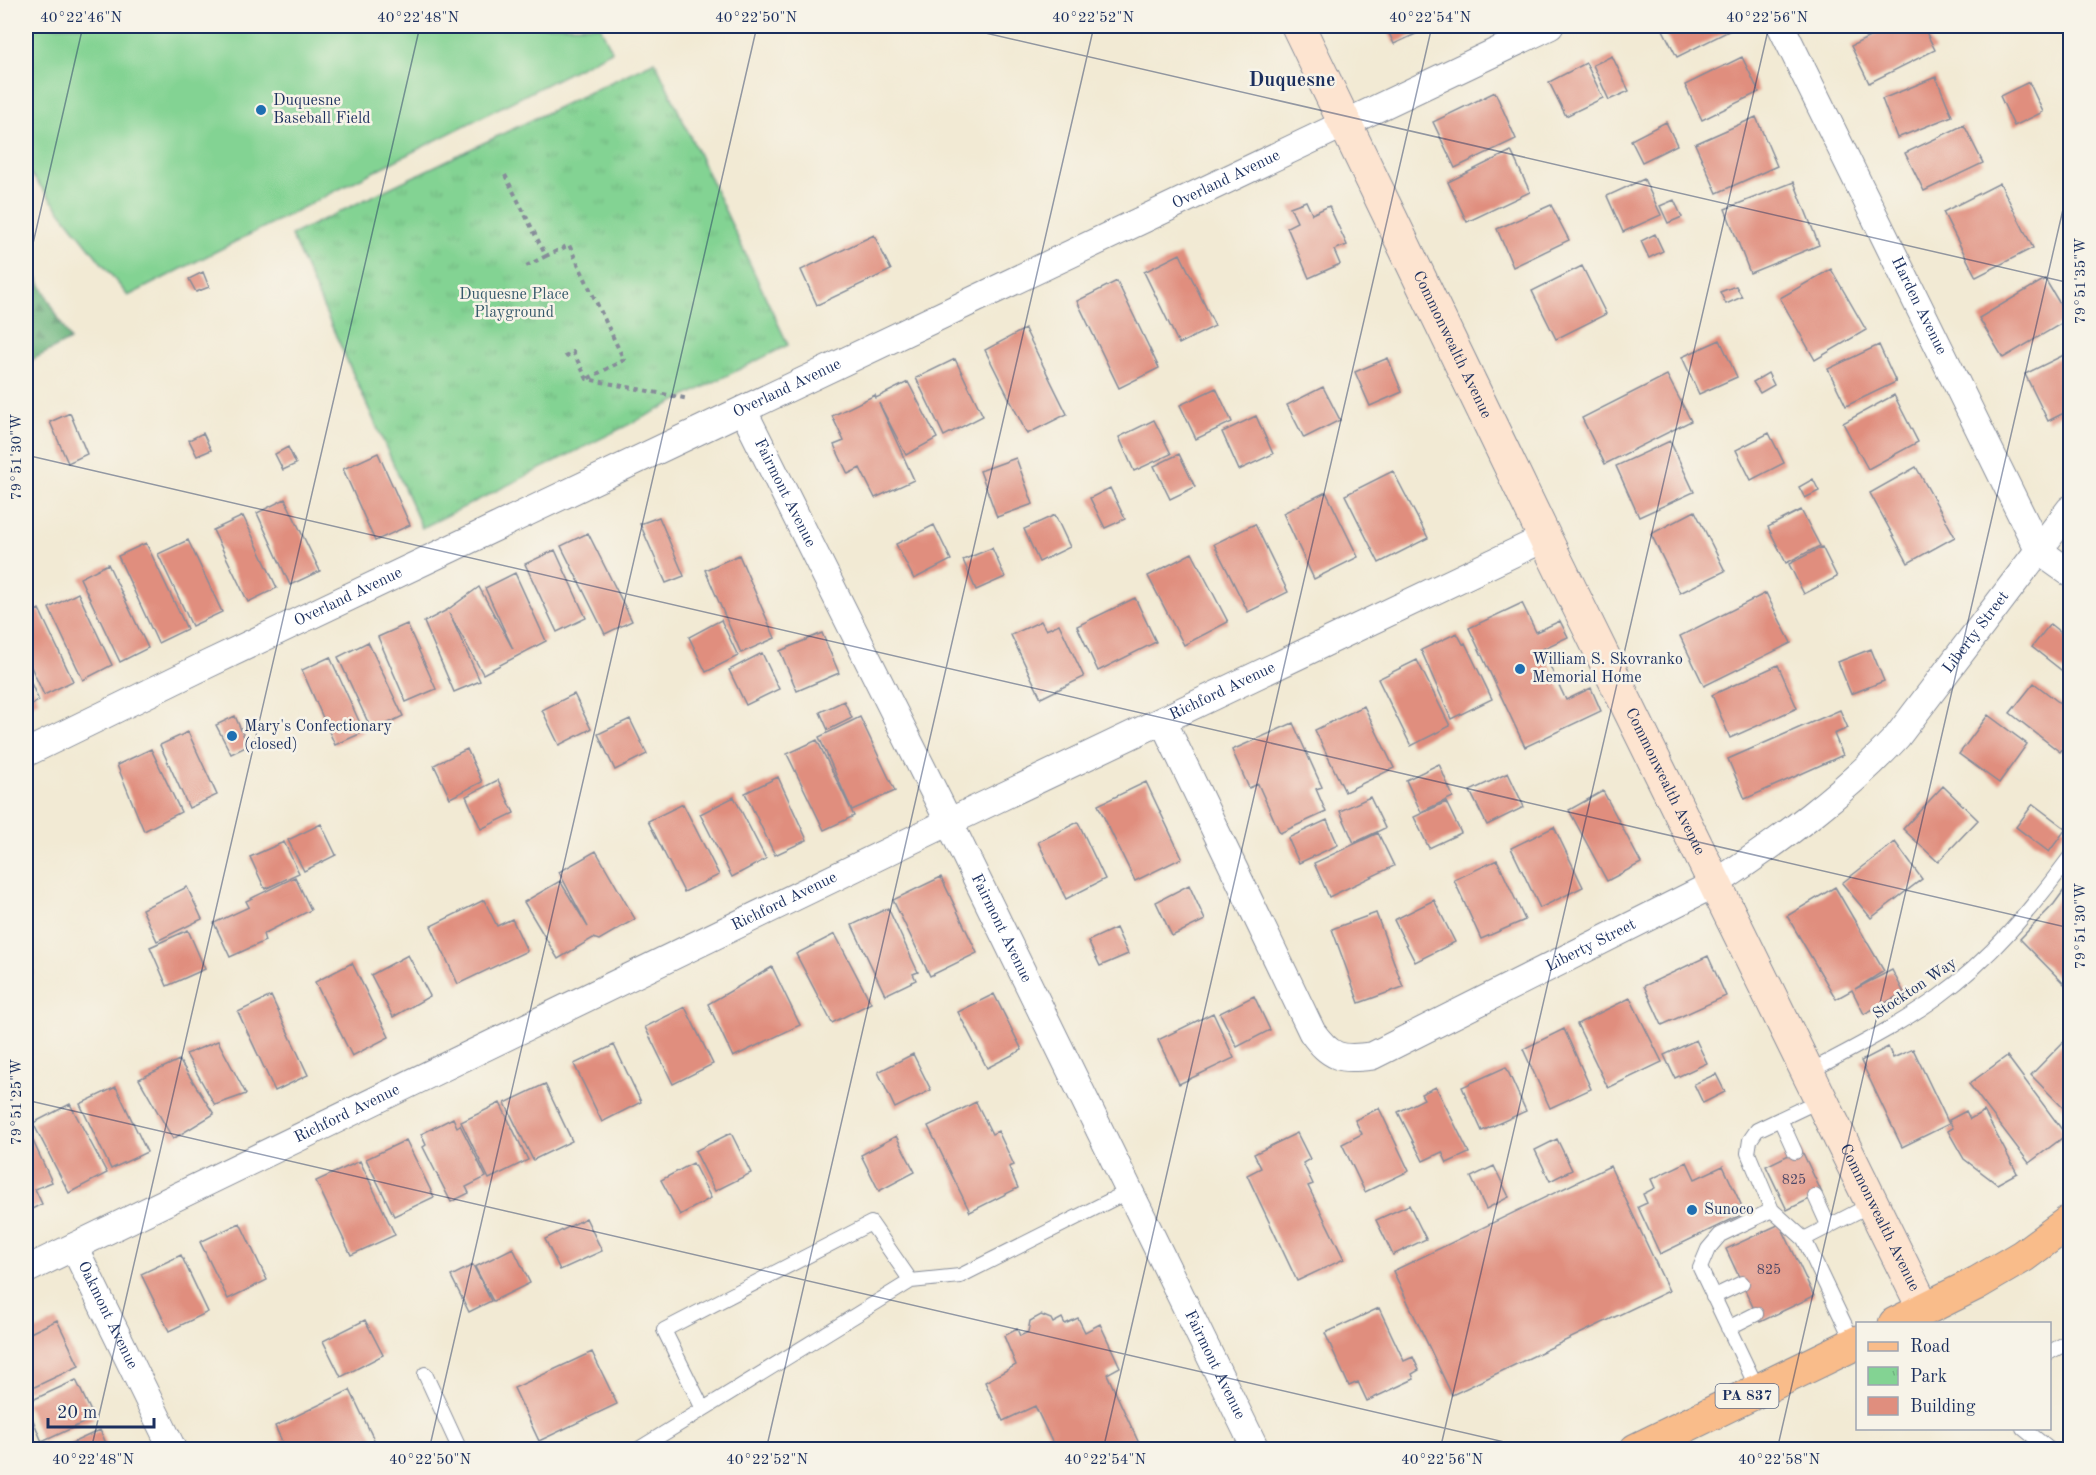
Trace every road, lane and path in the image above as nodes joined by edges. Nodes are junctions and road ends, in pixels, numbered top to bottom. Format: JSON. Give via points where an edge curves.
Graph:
{"nodes":[{"id":1,"x":1298,"y":26,"type":"edge"},
{"id":2,"x":1550,"y":26,"type":"edge"},
{"id":3,"x":1781,"y":26,"type":"edge"},
{"id":4,"x":1344,"y":124,"type":"junction"},
{"id":5,"x":505,"y":176,"type":"dead end"},
{"id":6,"x":546,"y":256,"type":"junction"},
{"id":7,"x":526,"y":266,"type":"dead end"},
{"id":8,"x":565,"y":357,"type":"dead end"},
{"id":9,"x":587,"y":379,"type":"junction"},
{"id":10,"x":671,"y":395,"type":"dead end"},
{"id":11,"x":743,"y":410,"type":"junction"},
{"id":12,"x":2070,"y":509,"type":"edge"},
{"id":13,"x":1545,"y":538,"type":"junction"},
{"id":14,"x":2039,"y":551,"type":"junction"},
{"id":15,"x":2070,"y":573,"type":"edge"},
{"id":16,"x":1163,"y":721,"type":"junction"},
{"id":17,"x":26,"y":753,"type":"edge"},
{"id":18,"x":949,"y":822,"type":"junction"},
{"id":19,"x":2070,"y":857,"type":"edge"},
{"id":20,"x":1716,"y":883,"type":"junction"},
{"id":21,"x":1814,"y":1086,"type":"junction"},
{"id":22,"x":1780,"y":1119,"type":"junction"},
{"id":23,"x":1795,"y":1152,"type":"dead end"},
{"id":24,"x":1129,"y":1191,"type":"junction"},
{"id":25,"x":1815,"y":1196,"type":"dead end"},
{"id":26,"x":1872,"y":1204,"type":"junction"},
{"id":27,"x":1773,"y":1210,"type":"junction"},
{"id":28,"x":2070,"y":1221,"type":"edge"},
{"id":29,"x":1829,"y":1227,"type":"junction"},
{"id":30,"x":1806,"y":1245,"type":"junction"},
{"id":31,"x":74,"y":1247,"type":"junction"},
{"id":32,"x":1796,"y":1257,"type":"dead end"},
{"id":33,"x":26,"y":1270,"type":"edge"},
{"id":34,"x":911,"y":1281,"type":"junction"},
{"id":35,"x":1742,"y":1282,"type":"dead end"},
{"id":36,"x":1824,"y":1282,"type":"junction"},
{"id":37,"x":1810,"y":1289,"type":"dead end"},
{"id":38,"x":1713,"y":1297,"type":"junction"},
{"id":39,"x":1756,"y":1314,"type":"dead end"},
{"id":40,"x":1928,"y":1316,"type":"edge"},
{"id":41,"x":1900,"y":1322,"type":"edge"},
{"id":42,"x":1728,"y":1328,"type":"junction"},
{"id":43,"x":2070,"y":1341,"type":"edge"},
{"id":44,"x":1856,"y":1343,"type":"edge"},
{"id":45,"x":2051,"y":1351,"type":"edge"},
{"id":46,"x":425,"y":1374,"type":"dead end"},
{"id":47,"x":1758,"y":1390,"type":"junction"},
{"id":48,"x":703,"y":1409,"type":"junction"},
{"id":49,"x":2026,"y":1430,"type":"edge"},
{"id":50,"x":173,"y":1449,"type":"edge"},
{"id":51,"x":460,"y":1449,"type":"edge"},
{"id":52,"x":637,"y":1449,"type":"edge"},
{"id":53,"x":1256,"y":1449,"type":"edge"},
{"id":54,"x":1635,"y":1449,"type":"edge"},
{"id":55,"x":2050,"y":1449,"type":"edge"}],
"edges":[{"from":1,"to":4,"type":"street","name":"Commonwealth Avenue"},
{"from":2,"to":4,"type":"street","name":"Overland Avenue"},
{"from":3,"to":14,"type":"street","name":"Harden Avenue"},
{"from":4,"to":11,"type":"street","name":"Overland Avenue"},
{"from":4,"to":13,"type":"street","name":"Commonwealth Avenue"},
{"from":5,"to":6,"type":"path"},
{"from":6,"to":7,"type":"path"},
{"from":6,"to":9,"type":"path","via":[[569,246],[624,360]]},
{"from":8,"to":9,"type":"path","via":[[573,352]]},
{"from":9,"to":10,"type":"path"},
{"from":11,"to":17,"type":"street","name":"Overland Avenue"},
{"from":11,"to":18,"type":"street","name":"Fairmont Avenue"},
{"from":12,"to":14,"type":"street","name":"Liberty Street"},
{"from":13,"to":16,"type":"street","name":"Richford Avenue"},
{"from":13,"to":20,"type":"street","name":"Commonwealth Avenue"},
{"from":14,"to":15,"type":"street","name":"Harden Avenue"},
{"from":14,"to":20,"type":"street","name":"Liberty Street","via":[[1925,703],[1872,764],[1822,807]]},
{"from":16,"to":18,"type":"street","name":"Richford Avenue"},
{"from":16,"to":20,"type":"street","name":"Liberty Street","via":[[1312,1032],[1324,1048],[1337,1056],[1372,1056]]},
{"from":18,"to":24,"type":"street","name":"Fairmont Avenue"},
{"from":18,"to":31,"type":"street","name":"Richford Avenue"},
{"from":19,"to":21,"type":"lane","name":"Stockton Way","via":[[2030,908],[1970,972]]},
{"from":20,"to":21,"type":"street","name":"Commonwealth Avenue"},
{"from":21,"to":22,"type":"lane","name":"Stockton Way"},
{"from":21,"to":26,"type":"street","name":"Commonwealth Avenue"},
{"from":22,"to":23,"type":"lane"},
{"from":22,"to":27,"type":"lane","name":"Stockton Way","via":[[1757,1130],[1748,1153]]},
{"from":24,"to":34,"type":"lane","via":[[960,1276]]},
{"from":24,"to":53,"type":"street","name":"Fairmont Avenue"},
{"from":25,"to":29,"type":"lane"},
{"from":26,"to":29,"type":"lane"},
{"from":26,"to":40,"type":"street","name":"Commonwealth Avenue"},
{"from":27,"to":30,"type":"lane"},
{"from":27,"to":38,"type":"lane","via":[[1720,1235],[1708,1249],[1700,1268]]},
{"from":28,"to":40,"type":"main road"},
{"from":29,"to":30,"type":"lane"},
{"from":30,"to":32,"type":"lane"},
{"from":30,"to":36,"type":"lane"},
{"from":31,"to":33,"type":"street","name":"Richford Avenue"},
{"from":31,"to":50,"type":"street","name":"Oakmont Avenue"},
{"from":34,"to":48,"type":"lane"},
{"from":34,"to":48,"type":"lane","via":[[871,1223],[664,1330]]},
{"from":35,"to":38,"type":"lane"},
{"from":36,"to":37,"type":"lane"},
{"from":36,"to":44,"type":"lane"},
{"from":38,"to":42,"type":"lane"},
{"from":39,"to":42,"type":"lane"},
{"from":40,"to":41,"type":"main road"},
{"from":42,"to":47,"type":"lane"},
{"from":43,"to":45,"type":"lane"},
{"from":44,"to":47,"type":"main road","number":"PA 837"},
{"from":46,"to":51,"type":"lane"},
{"from":47,"to":54,"type":"main road","number":"PA 837"},
{"from":48,"to":52,"type":"lane"},
{"from":49,"to":55,"type":"lane"}]}
